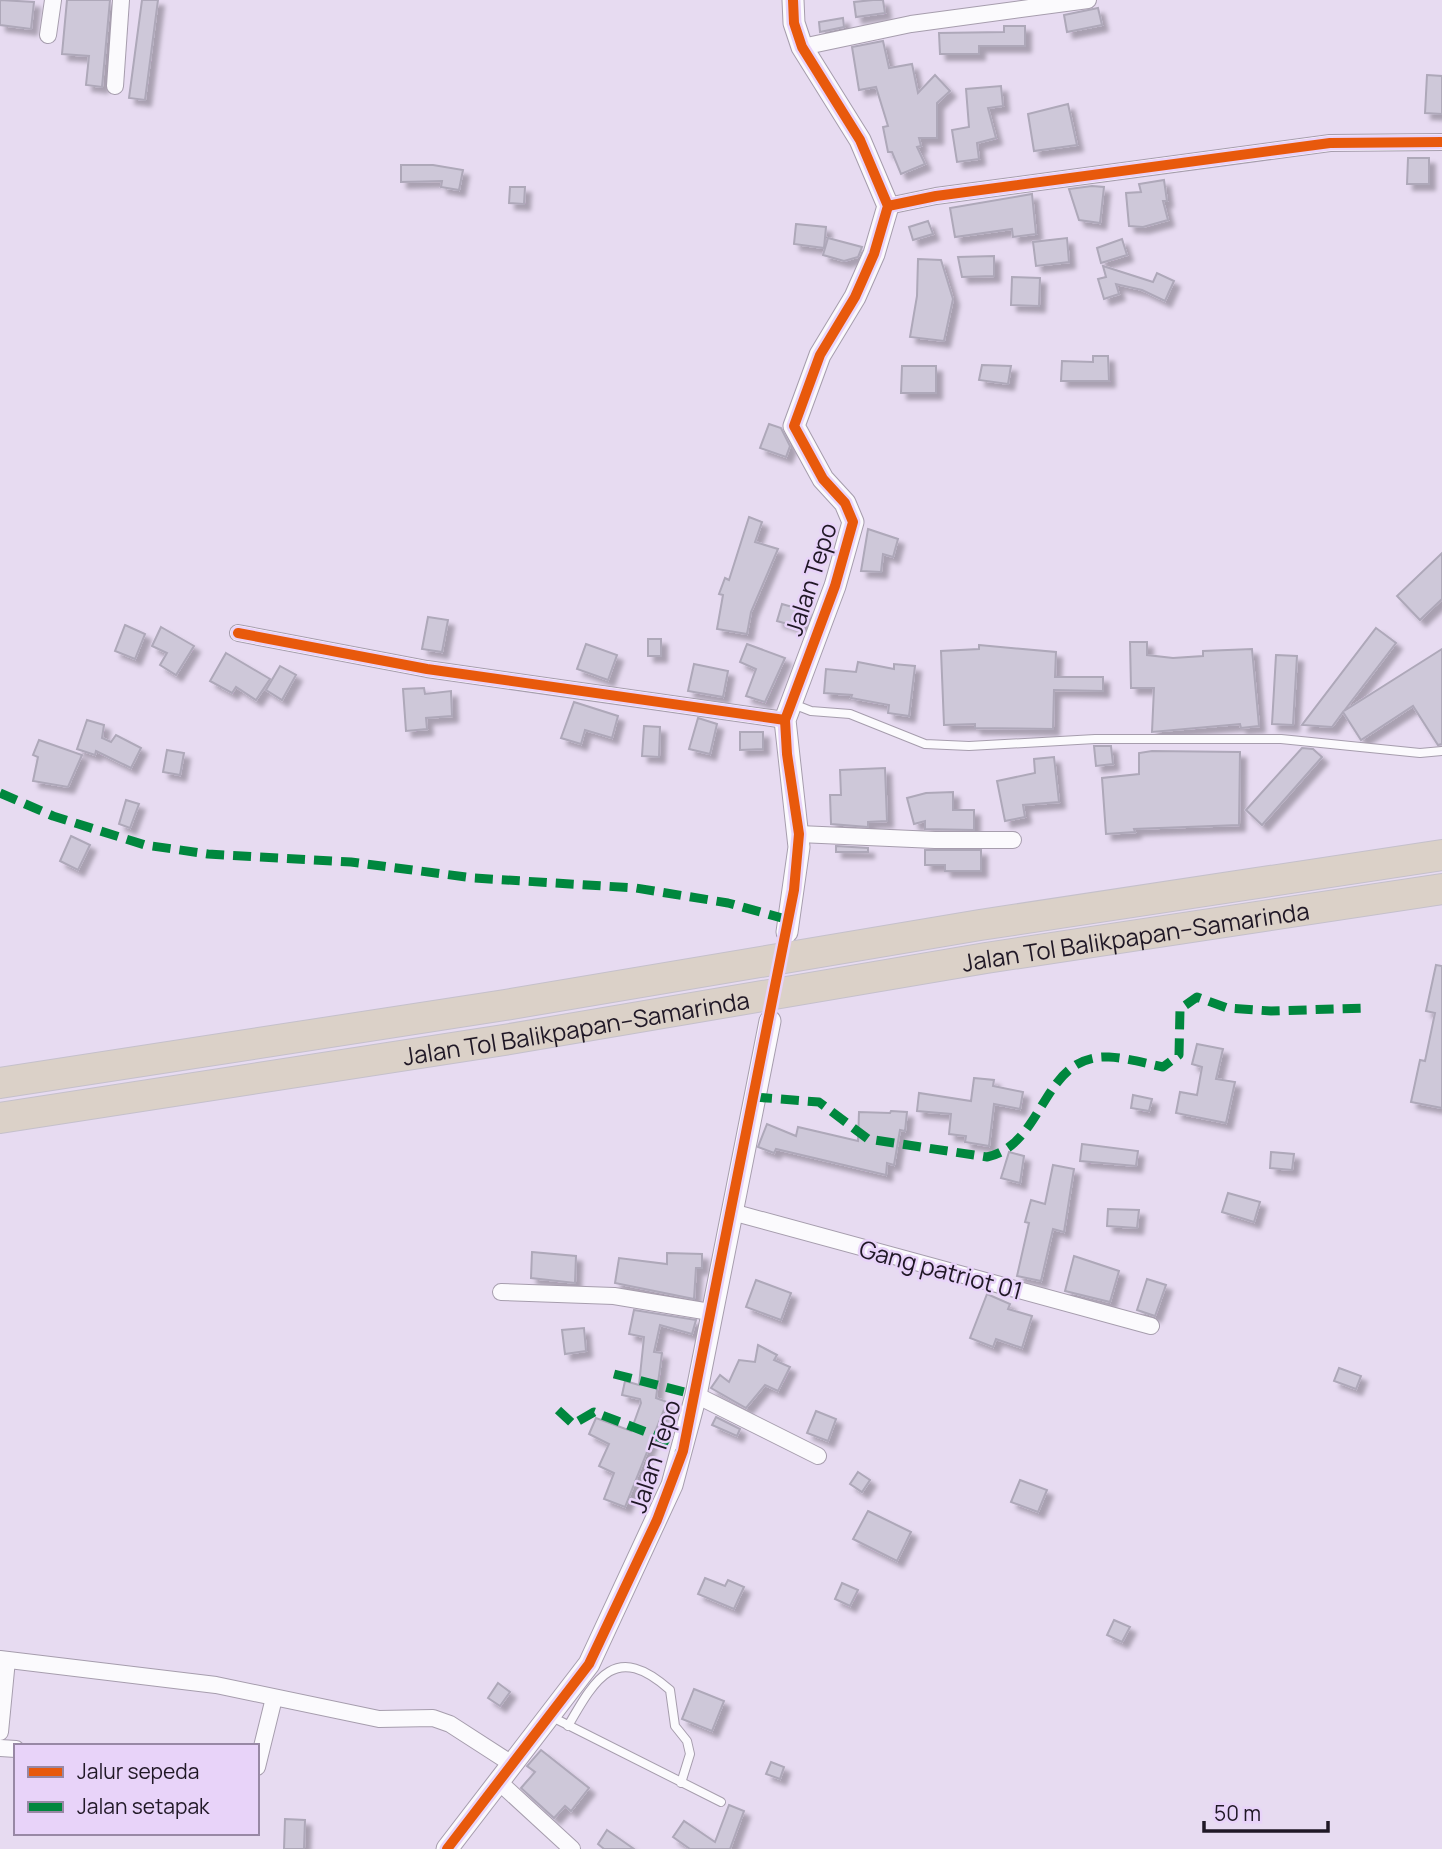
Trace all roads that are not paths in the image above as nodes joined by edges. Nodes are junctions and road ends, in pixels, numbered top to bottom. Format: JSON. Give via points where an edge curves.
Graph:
{"nodes":[{"id":1,"x":53,"y":0,"type":"edge"},
{"id":2,"x":121,"y":0,"type":"edge"},
{"id":3,"x":793,"y":0,"type":"edge"},
{"id":4,"x":1088,"y":0,"type":"edge"},
{"id":5,"x":48,"y":36,"type":"dead end"},
{"id":6,"x":802,"y":47,"type":"junction"},
{"id":7,"x":115,"y":86,"type":"dead end"},
{"id":8,"x":1442,"y":142,"type":"edge"},
{"id":9,"x":888,"y":206,"type":"junction"},
{"id":10,"x":239,"y":633,"type":"dead end"},
{"id":11,"x":788,"y":712,"type":"junction"},
{"id":12,"x":1439,"y":749,"type":"edge"},
{"id":13,"x":799,"y":834,"type":"junction"},
{"id":14,"x":1013,"y":840,"type":"dead end"},
{"id":15,"x":1442,"y":855,"type":"edge"},
{"id":16,"x":1442,"y":889,"type":"edge"},
{"id":17,"x":787,"y":932,"type":"dead end"},
{"id":18,"x":770,"y":1021,"type":"dead end"},
{"id":19,"x":0,"y":1083,"type":"edge"},
{"id":20,"x":0,"y":1118,"type":"edge"},
{"id":21,"x":732,"y":1212,"type":"junction"},
{"id":22,"x":501,"y":1292,"type":"dead end"},
{"id":23,"x":710,"y":1312,"type":"junction"},
{"id":24,"x":1151,"y":1326,"type":"dead end"},
{"id":25,"x":696,"y":1395,"type":"junction"},
{"id":26,"x":818,"y":1456,"type":"dead end"},
{"id":27,"x":4,"y":1660,"type":"edge"},
{"id":28,"x":274,"y":1698,"type":"junction"},
{"id":29,"x":560,"y":1721,"type":"junction"},
{"id":30,"x":0,"y":1732,"type":"edge"},
{"id":31,"x":259,"y":1759,"type":"edge"},
{"id":32,"x":512,"y":1764,"type":"junction"},
{"id":33,"x":498,"y":1781,"type":"junction"},
{"id":34,"x":681,"y":1783,"type":"junction"},
{"id":35,"x":721,"y":1802,"type":"dead end"},
{"id":36,"x":447,"y":1849,"type":"edge"},
{"id":37,"x":572,"y":1849,"type":"edge"}],
"edges":[{"from":1,"to":5,"type":"street"},
{"from":2,"to":7,"type":"street"},
{"from":3,"to":6,"type":"street"},
{"from":4,"to":6,"type":"street","via":[[911,24]]},
{"from":6,"to":9,"type":"street","via":[[860,140]]},
{"from":8,"to":9,"type":"street","via":[[1330,143]]},
{"from":9,"to":11,"type":"street","name":"Jalan Tepo","via":[[874,254],[855,297],[820,355],[794,426],[853,522],[835,586]]},
{"from":10,"to":11,"type":"street","via":[[427,670]]},
{"from":11,"to":12,"type":"lane","via":[[850,714],[925,744],[1281,739],[1420,753]]},
{"from":11,"to":13,"type":"street","name":"Jalan Tepo","via":[[787,754]]},
{"from":13,"to":14,"type":"street"},
{"from":13,"to":17,"type":"street","name":"Jalan Tepo"},
{"from":15,"to":19,"type":"highway","name":"Jalan Tol Balikpapan–Samarinda"},
{"from":16,"to":20,"type":"highway","name":"Jalan Tol Balikpapan–Samarinda"},
{"from":18,"to":21,"type":"street","name":"Jalan Tepo"},
{"from":21,"to":23,"type":"street","name":"Jalan Tepo"},
{"from":21,"to":24,"type":"street","name":"Gang patriot 01"},
{"from":22,"to":23,"type":"street","via":[[614,1296]]},
{"from":23,"to":25,"type":"street","name":"Jalan Tepo"},
{"from":25,"to":26,"type":"street"},
{"from":25,"to":29,"type":"street","name":"Jalan Tepo","via":[[671,1485],[606,1633]]},
{"from":27,"to":28,"type":"street","via":[[216,1685]]},
{"from":27,"to":30,"type":"street"},
{"from":28,"to":31,"type":"street"},
{"from":28,"to":32,"type":"street","via":[[379,1719],[433,1718]]},
{"from":29,"to":32,"type":"street","name":"Jalan Tepo"},
{"from":29,"to":34,"type":"lane"},
{"from":29,"to":34,"type":"lane","via":[[603,1673],[616,1667],[646,1672],[670,1690],[675,1726],[689,1747],[689,1764]]},
{"from":32,"to":33,"type":"street","name":"Jalan Tepo"},
{"from":33,"to":36,"type":"street","name":"Jalan Tepo"},
{"from":33,"to":37,"type":"street"},
{"from":34,"to":35,"type":"lane"}]}
